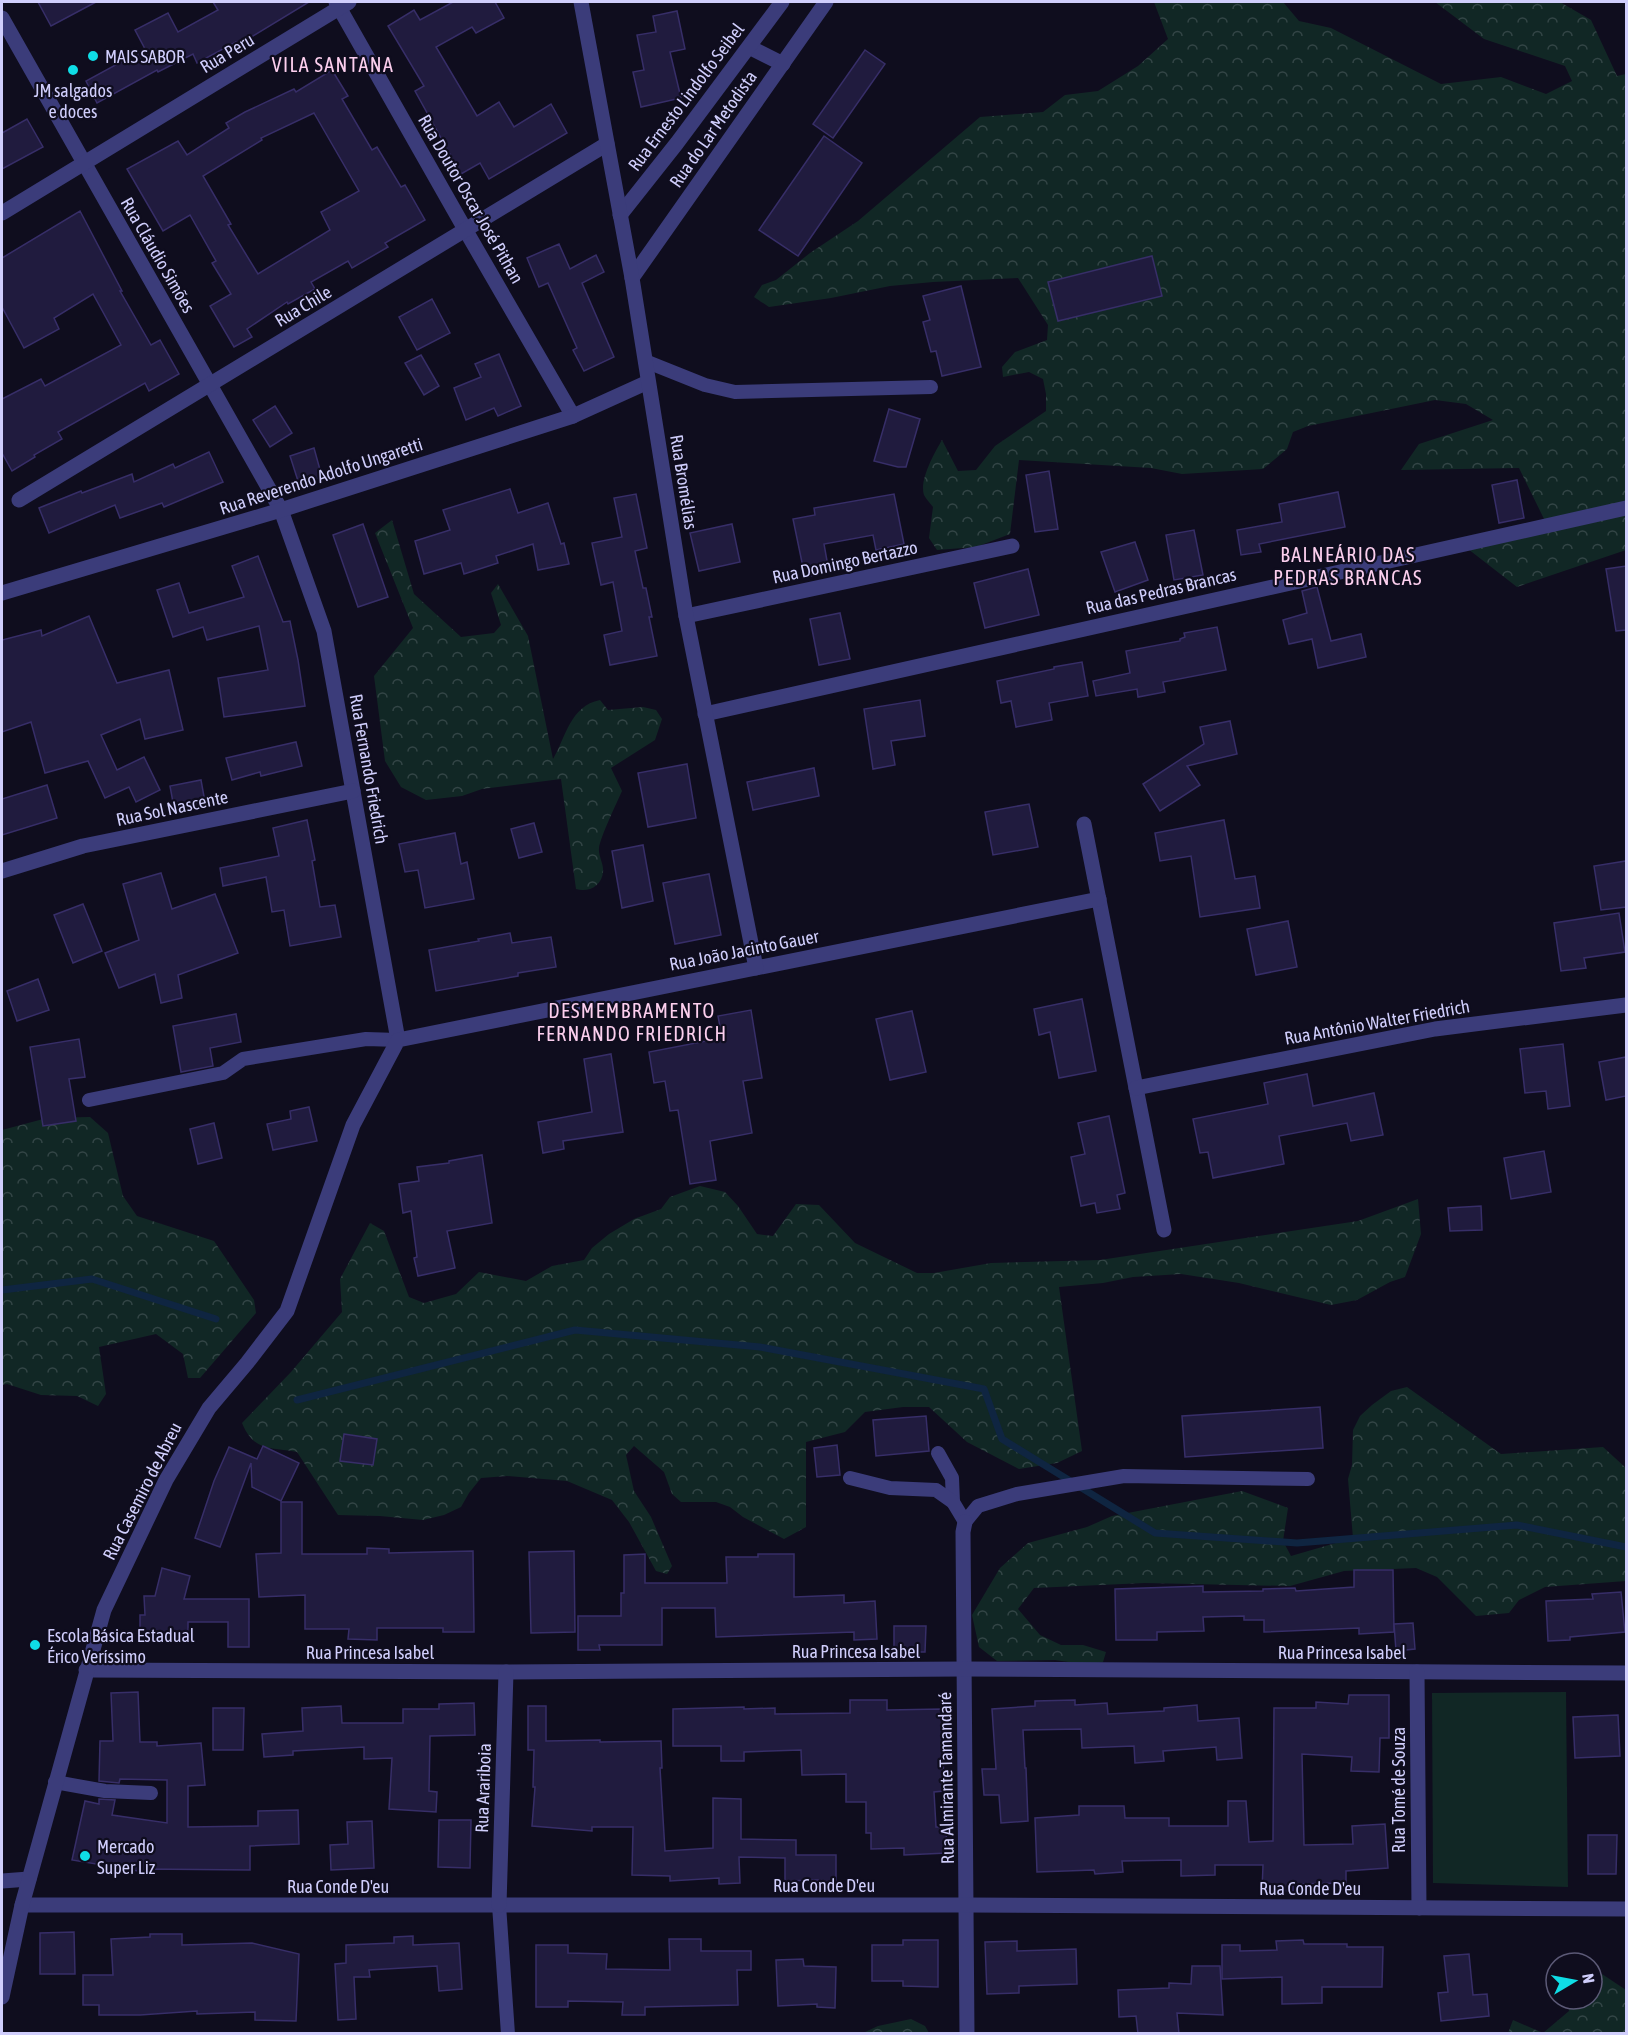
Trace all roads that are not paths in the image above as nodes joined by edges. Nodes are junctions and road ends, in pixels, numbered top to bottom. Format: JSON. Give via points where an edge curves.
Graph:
{"nodes":[{"id":1,"x":581,"y":2,"type":"edge"},
{"id":2,"x":782,"y":2,"type":"edge"},
{"id":3,"x":826,"y":2,"type":"edge"},
{"id":4,"x":342,"y":3,"type":"edge"},
{"id":5,"x":2,"y":18,"type":"edge"},
{"id":6,"x":748,"y":47,"type":"junction"},
{"id":7,"x":783,"y":64,"type":"junction"},
{"id":8,"x":607,"y":144,"type":"junction"},
{"id":9,"x":84,"y":163,"type":"junction"},
{"id":10,"x":2,"y":213,"type":"edge"},
{"id":11,"x":620,"y":215,"type":"junction"},
{"id":12,"x":466,"y":231,"type":"junction"},
{"id":13,"x":632,"y":278,"type":"junction"},
{"id":14,"x":645,"y":360,"type":"junction"},
{"id":15,"x":648,"y":382,"type":"junction"},
{"id":16,"x":210,"y":385,"type":"junction"},
{"id":17,"x":932,"y":387,"type":"dead end"},
{"id":18,"x":573,"y":416,"type":"junction"},
{"id":19,"x":19,"y":500,"type":"dead end"},
{"id":20,"x":1626,"y":508,"type":"edge"},
{"id":21,"x":281,"y":510,"type":"junction"},
{"id":22,"x":1012,"y":546,"type":"dead end"},
{"id":23,"x":2,"y":593,"type":"edge"},
{"id":24,"x":686,"y":616,"type":"junction"},
{"id":25,"x":705,"y":714,"type":"junction"},
{"id":26,"x":353,"y":791,"type":"junction"},
{"id":27,"x":1084,"y":824,"type":"dead end"},
{"id":28,"x":2,"y":871,"type":"edge"},
{"id":29,"x":1099,"y":899,"type":"junction"},
{"id":30,"x":756,"y":968,"type":"junction"},
{"id":31,"x":1626,"y":1005,"type":"edge"},
{"id":32,"x":398,"y":1040,"type":"junction"},
{"id":33,"x":1136,"y":1088,"type":"junction"},
{"id":34,"x":89,"y":1100,"type":"dead end"},
{"id":35,"x":1164,"y":1230,"type":"dead end"},
{"id":36,"x":938,"y":1453,"type":"dead end"},
{"id":37,"x":850,"y":1478,"type":"dead end"},
{"id":38,"x":1308,"y":1479,"type":"dead end"},
{"id":39,"x":953,"y":1502,"type":"junction"},
{"id":40,"x":965,"y":1521,"type":"junction"},
{"id":41,"x":964,"y":1669,"type":"junction"},
{"id":42,"x":86,"y":1670,"type":"junction"},
{"id":43,"x":506,"y":1672,"type":"junction"},
{"id":44,"x":1417,"y":1672,"type":"junction"},
{"id":45,"x":1626,"y":1673,"type":"edge"},
{"id":46,"x":55,"y":1782,"type":"junction"},
{"id":47,"x":151,"y":1793,"type":"dead end"},
{"id":48,"x":29,"y":1879,"type":"junction"},
{"id":49,"x":2,"y":1881,"type":"edge"},
{"id":50,"x":22,"y":1905,"type":"junction"},
{"id":51,"x":499,"y":1905,"type":"junction"},
{"id":52,"x":966,"y":1905,"type":"junction"},
{"id":53,"x":1419,"y":1908,"type":"junction"},
{"id":54,"x":1626,"y":1909,"type":"edge"},
{"id":55,"x":2,"y":1997,"type":"edge"},
{"id":56,"x":508,"y":2034,"type":"edge"},
{"id":57,"x":967,"y":2034,"type":"edge"}],
"edges":[{"from":1,"to":8,"type":"street","name":"Rua Bromélias"},
{"from":2,"to":6,"type":"street","name":"Rua Ernesto Lindolfo Seibel"},
{"from":3,"to":7,"type":"street","name":"Rua do Lar Metodista"},
{"from":4,"to":9,"type":"street","name":"Rua Peru"},
{"from":4,"to":12,"type":"street","name":"Rua Doutor Oscar José Pithan"},
{"from":5,"to":9,"type":"street","name":"Rua Cláudio Simões"},
{"from":6,"to":7,"type":"street"},
{"from":6,"to":11,"type":"street","name":"Rua Ernesto Lindolfo Seibel"},
{"from":7,"to":13,"type":"street","name":"Rua do Lar Metodista"},
{"from":8,"to":11,"type":"street","name":"Rua Bromélias"},
{"from":8,"to":12,"type":"street","name":"Rua Chile"},
{"from":9,"to":10,"type":"street","name":"Rua Peru"},
{"from":9,"to":16,"type":"street","name":"Rua Cláudio Simões"},
{"from":11,"to":13,"type":"street","name":"Rua Bromélias"},
{"from":12,"to":16,"type":"street","name":"Rua Chile"},
{"from":12,"to":18,"type":"street","name":"Rua Doutor Oscar José Pithan"},
{"from":13,"to":14,"type":"street","name":"Rua Bromélias"},
{"from":14,"to":15,"type":"street","name":"Rua Bromélias"},
{"from":14,"to":17,"type":"lane","via":[[705,385],[735,392]]},
{"from":15,"to":18,"type":"street","name":"Rua Reverendo Adolfo Ungaretti"},
{"from":15,"to":24,"type":"street","name":"Rua Bromélias"},
{"from":16,"to":19,"type":"street","name":"Rua Chile"},
{"from":16,"to":21,"type":"street","name":"Rua Cláudio Simões"},
{"from":18,"to":21,"type":"street","name":"Rua Reverendo Adolfo Ungaretti"},
{"from":20,"to":25,"type":"street","name":"Rua das Pedras Brancas"},
{"from":21,"to":23,"type":"street","name":"Rua Reverendo Adolfo Ungaretti"},
{"from":21,"to":26,"type":"street","name":"Rua Fernando Friedrich","via":[[324,631]]},
{"from":22,"to":24,"type":"street","name":"Rua Domingo Bertazzo"},
{"from":24,"to":25,"type":"street","name":"Rua Bromélias"},
{"from":25,"to":30,"type":"street","name":"Rua Bromélias"},
{"from":26,"to":28,"type":"street","name":"Rua Sol Nascente","via":[[83,846]]},
{"from":26,"to":32,"type":"street","name":"Rua Fernando Friedrich"},
{"from":27,"to":29,"type":"street"},
{"from":29,"to":30,"type":"street","name":"Rua João Jacinto Gauer"},
{"from":29,"to":33,"type":"street"},
{"from":30,"to":32,"type":"street","name":"Rua João Jacinto Gauer"},
{"from":31,"to":33,"type":"street","name":"Rua Antônio Walter Friedrich","via":[[1435,1029]]},
{"from":32,"to":34,"type":"lane","via":[[366,1039],[243,1059],[222,1073]]},
{"from":32,"to":42,"type":"street","name":"Rua Casemiro de Abreu","via":[[353,1125],[287,1311],[209,1408],[166,1480],[104,1610]]},
{"from":33,"to":35,"type":"street"},
{"from":36,"to":39,"type":"lane","via":[[952,1478]]},
{"from":37,"to":39,"type":"lane","via":[[890,1488],[936,1491]]},
{"from":38,"to":40,"type":"lane","via":[[1124,1476],[1017,1494],[978,1506]]},
{"from":39,"to":40,"type":"lane"},
{"from":40,"to":41,"type":"street","name":"Rua Almirante Tamandaré"},
{"from":41,"to":43,"type":"street","name":"Rua Princesa Isabel"},
{"from":41,"to":44,"type":"street","name":"Rua Princesa Isabel"},
{"from":41,"to":52,"type":"street","name":"Rua Almirante Tamandaré"},
{"from":42,"to":43,"type":"street","name":"Rua Princesa Isabel"},
{"from":42,"to":46,"type":"street","name":"Rua Casemiro de Abreu"},
{"from":43,"to":51,"type":"street","name":"Rua Arariboia"},
{"from":44,"to":45,"type":"street","name":"Rua Princesa Isabel"},
{"from":44,"to":53,"type":"street","name":"Rua Tomé de Souza"},
{"from":46,"to":47,"type":"lane","via":[[105,1791]]},
{"from":46,"to":48,"type":"street","name":"Rua Casemiro de Abreu"},
{"from":48,"to":49,"type":"street"},
{"from":48,"to":50,"type":"street","name":"Rua Casemiro de Abreu"},
{"from":50,"to":51,"type":"street","name":"Rua Conde D'eu"},
{"from":50,"to":55,"type":"street","name":"Rua Casemiro de Abreu"},
{"from":51,"to":52,"type":"street","name":"Rua Conde D'eu"},
{"from":51,"to":56,"type":"lane"},
{"from":52,"to":53,"type":"street","name":"Rua Conde D'eu"},
{"from":52,"to":57,"type":"street","name":"Rua Almirante Tamandaré"},
{"from":53,"to":54,"type":"street","name":"Rua Conde D'eu"}]}
